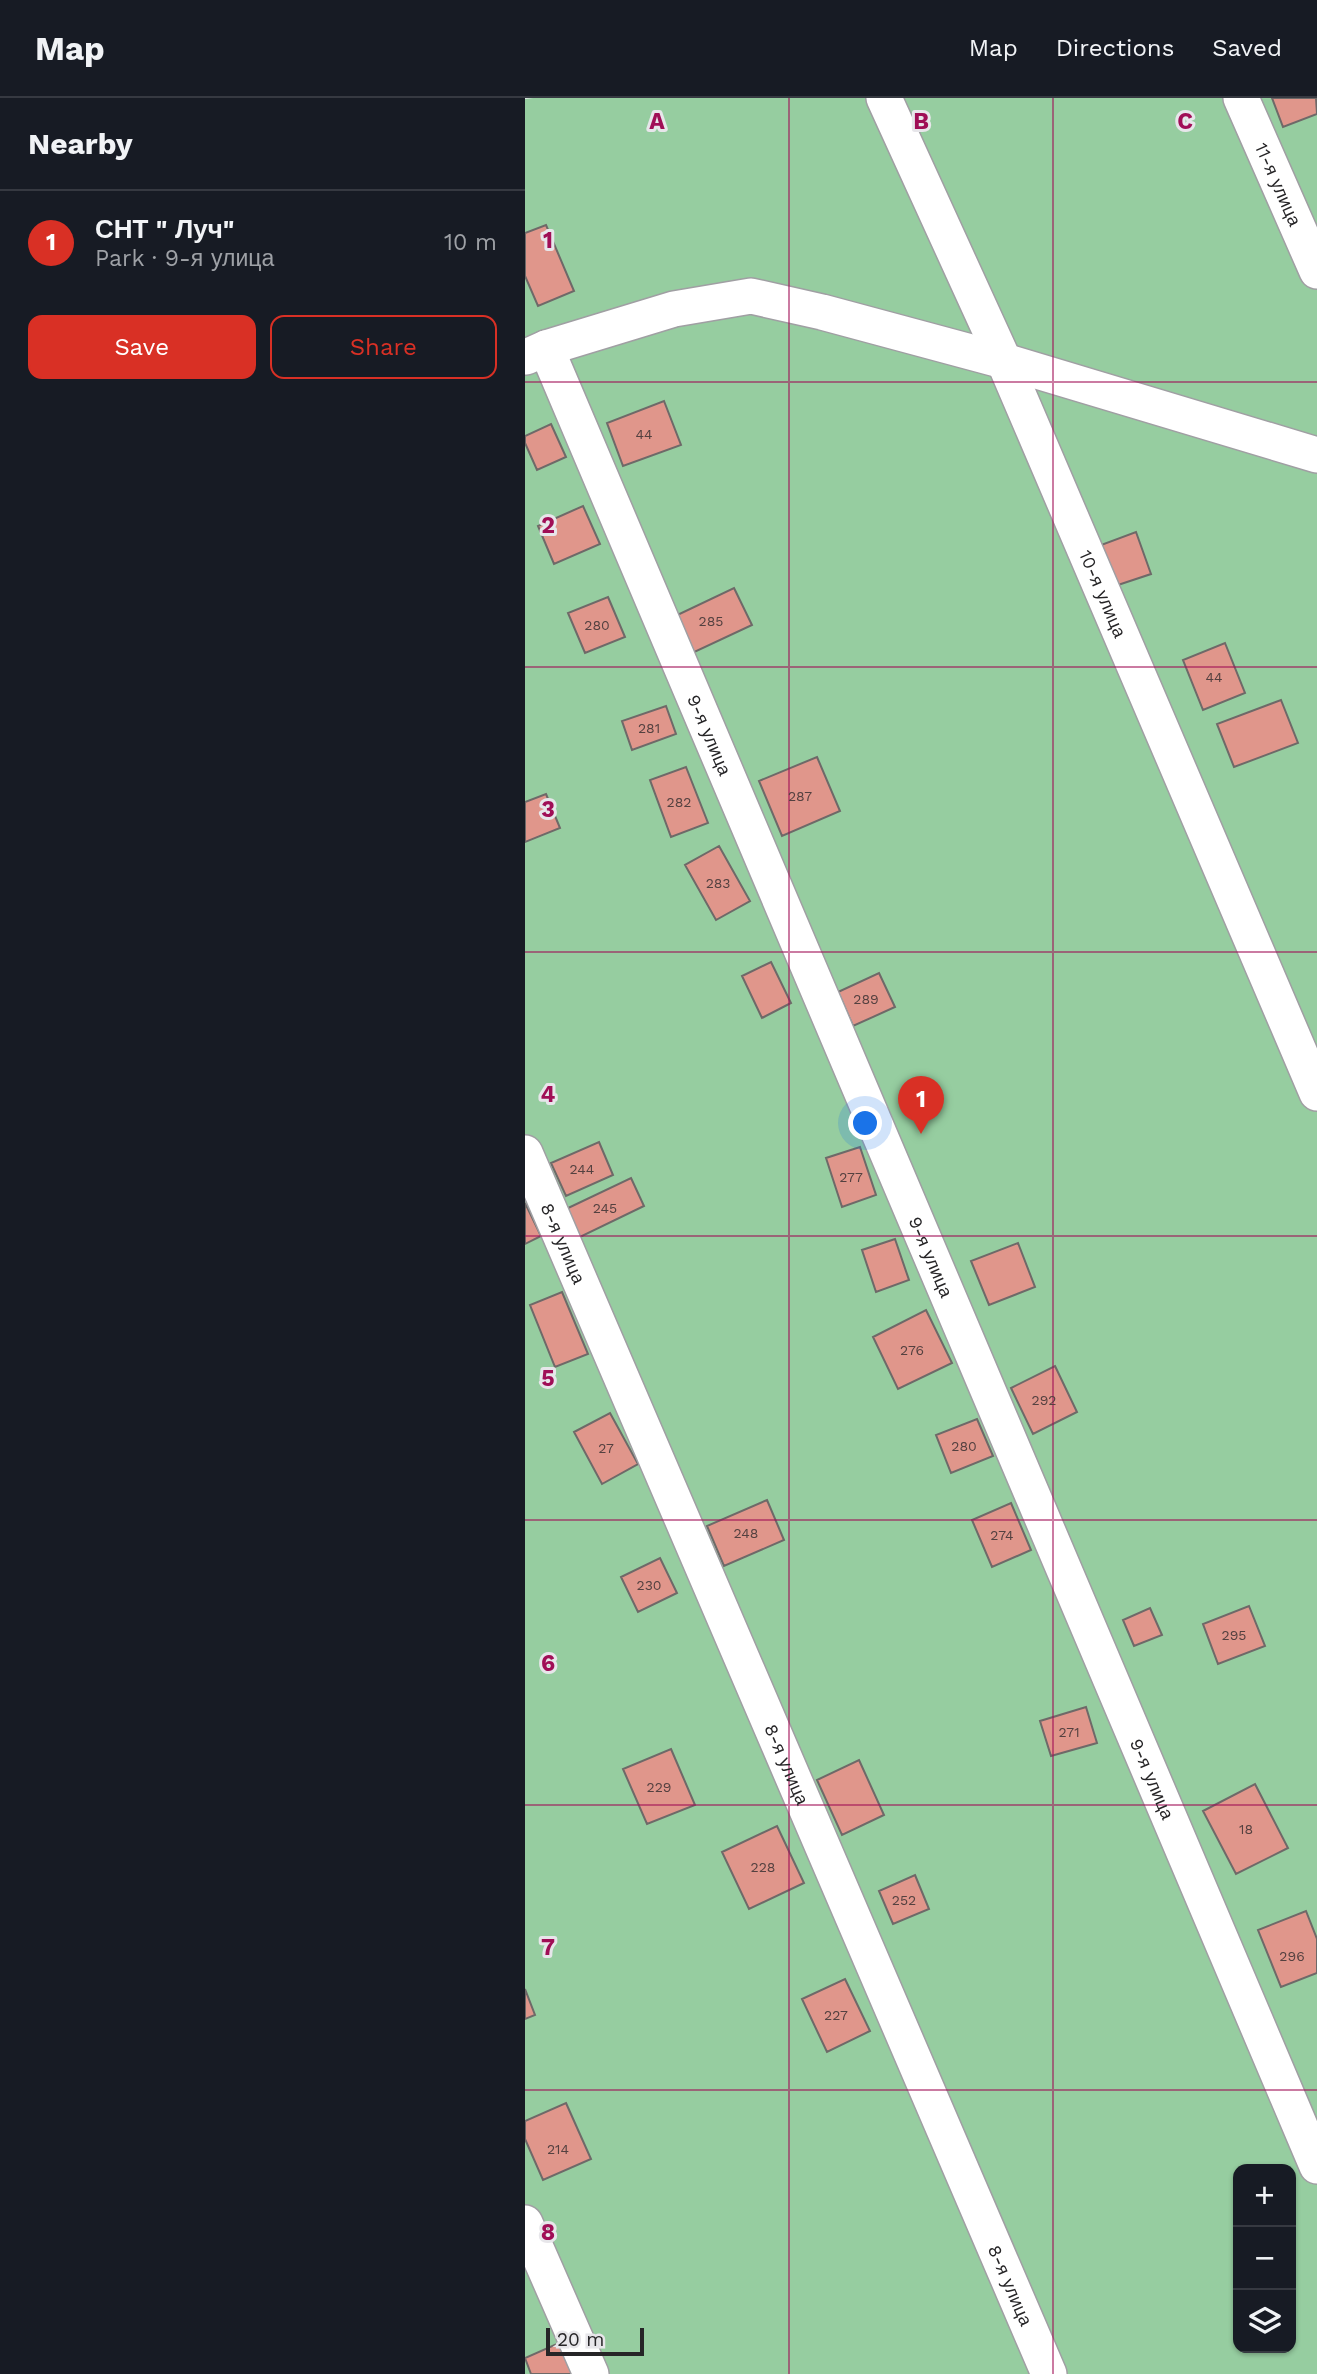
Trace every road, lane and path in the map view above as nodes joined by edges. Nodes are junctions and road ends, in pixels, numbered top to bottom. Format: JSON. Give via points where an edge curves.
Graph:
{"nodes":[{"id":1,"x":884,"y":98,"type":"edge"},
{"id":2,"x":1241,"y":98,"type":"edge"},
{"id":3,"x":1317,"y":271,"type":"edge"},
{"id":4,"x":535,"y":353,"type":"edge"},
{"id":5,"x":1004,"y":361,"type":"junction"},
{"id":6,"x":1317,"y":455,"type":"edge"},
{"id":7,"x":1317,"y":1093,"type":"edge"},
{"id":8,"x":525,"y":1153,"type":"edge"},
{"id":9,"x":1317,"y":2166,"type":"edge"},
{"id":10,"x":525,"y":2223,"type":"edge"},
{"id":11,"x":590,"y":2374,"type":"edge"},
{"id":12,"x":1049,"y":2374,"type":"edge"}],
"edges":[{"from":1,"to":5,"type":"street","name":"10-я улица"},
{"from":2,"to":3,"type":"street","name":"11-я улица"},
{"from":4,"to":5,"type":"street","via":[[674,309],[751,296]]},
{"from":4,"to":9,"type":"street","name":"9-я улица"},
{"from":5,"to":6,"type":"street"},
{"from":5,"to":7,"type":"street","name":"10-я улица"},
{"from":8,"to":12,"type":"street","name":"8-я улица"},
{"from":10,"to":11,"type":"street"}]}
